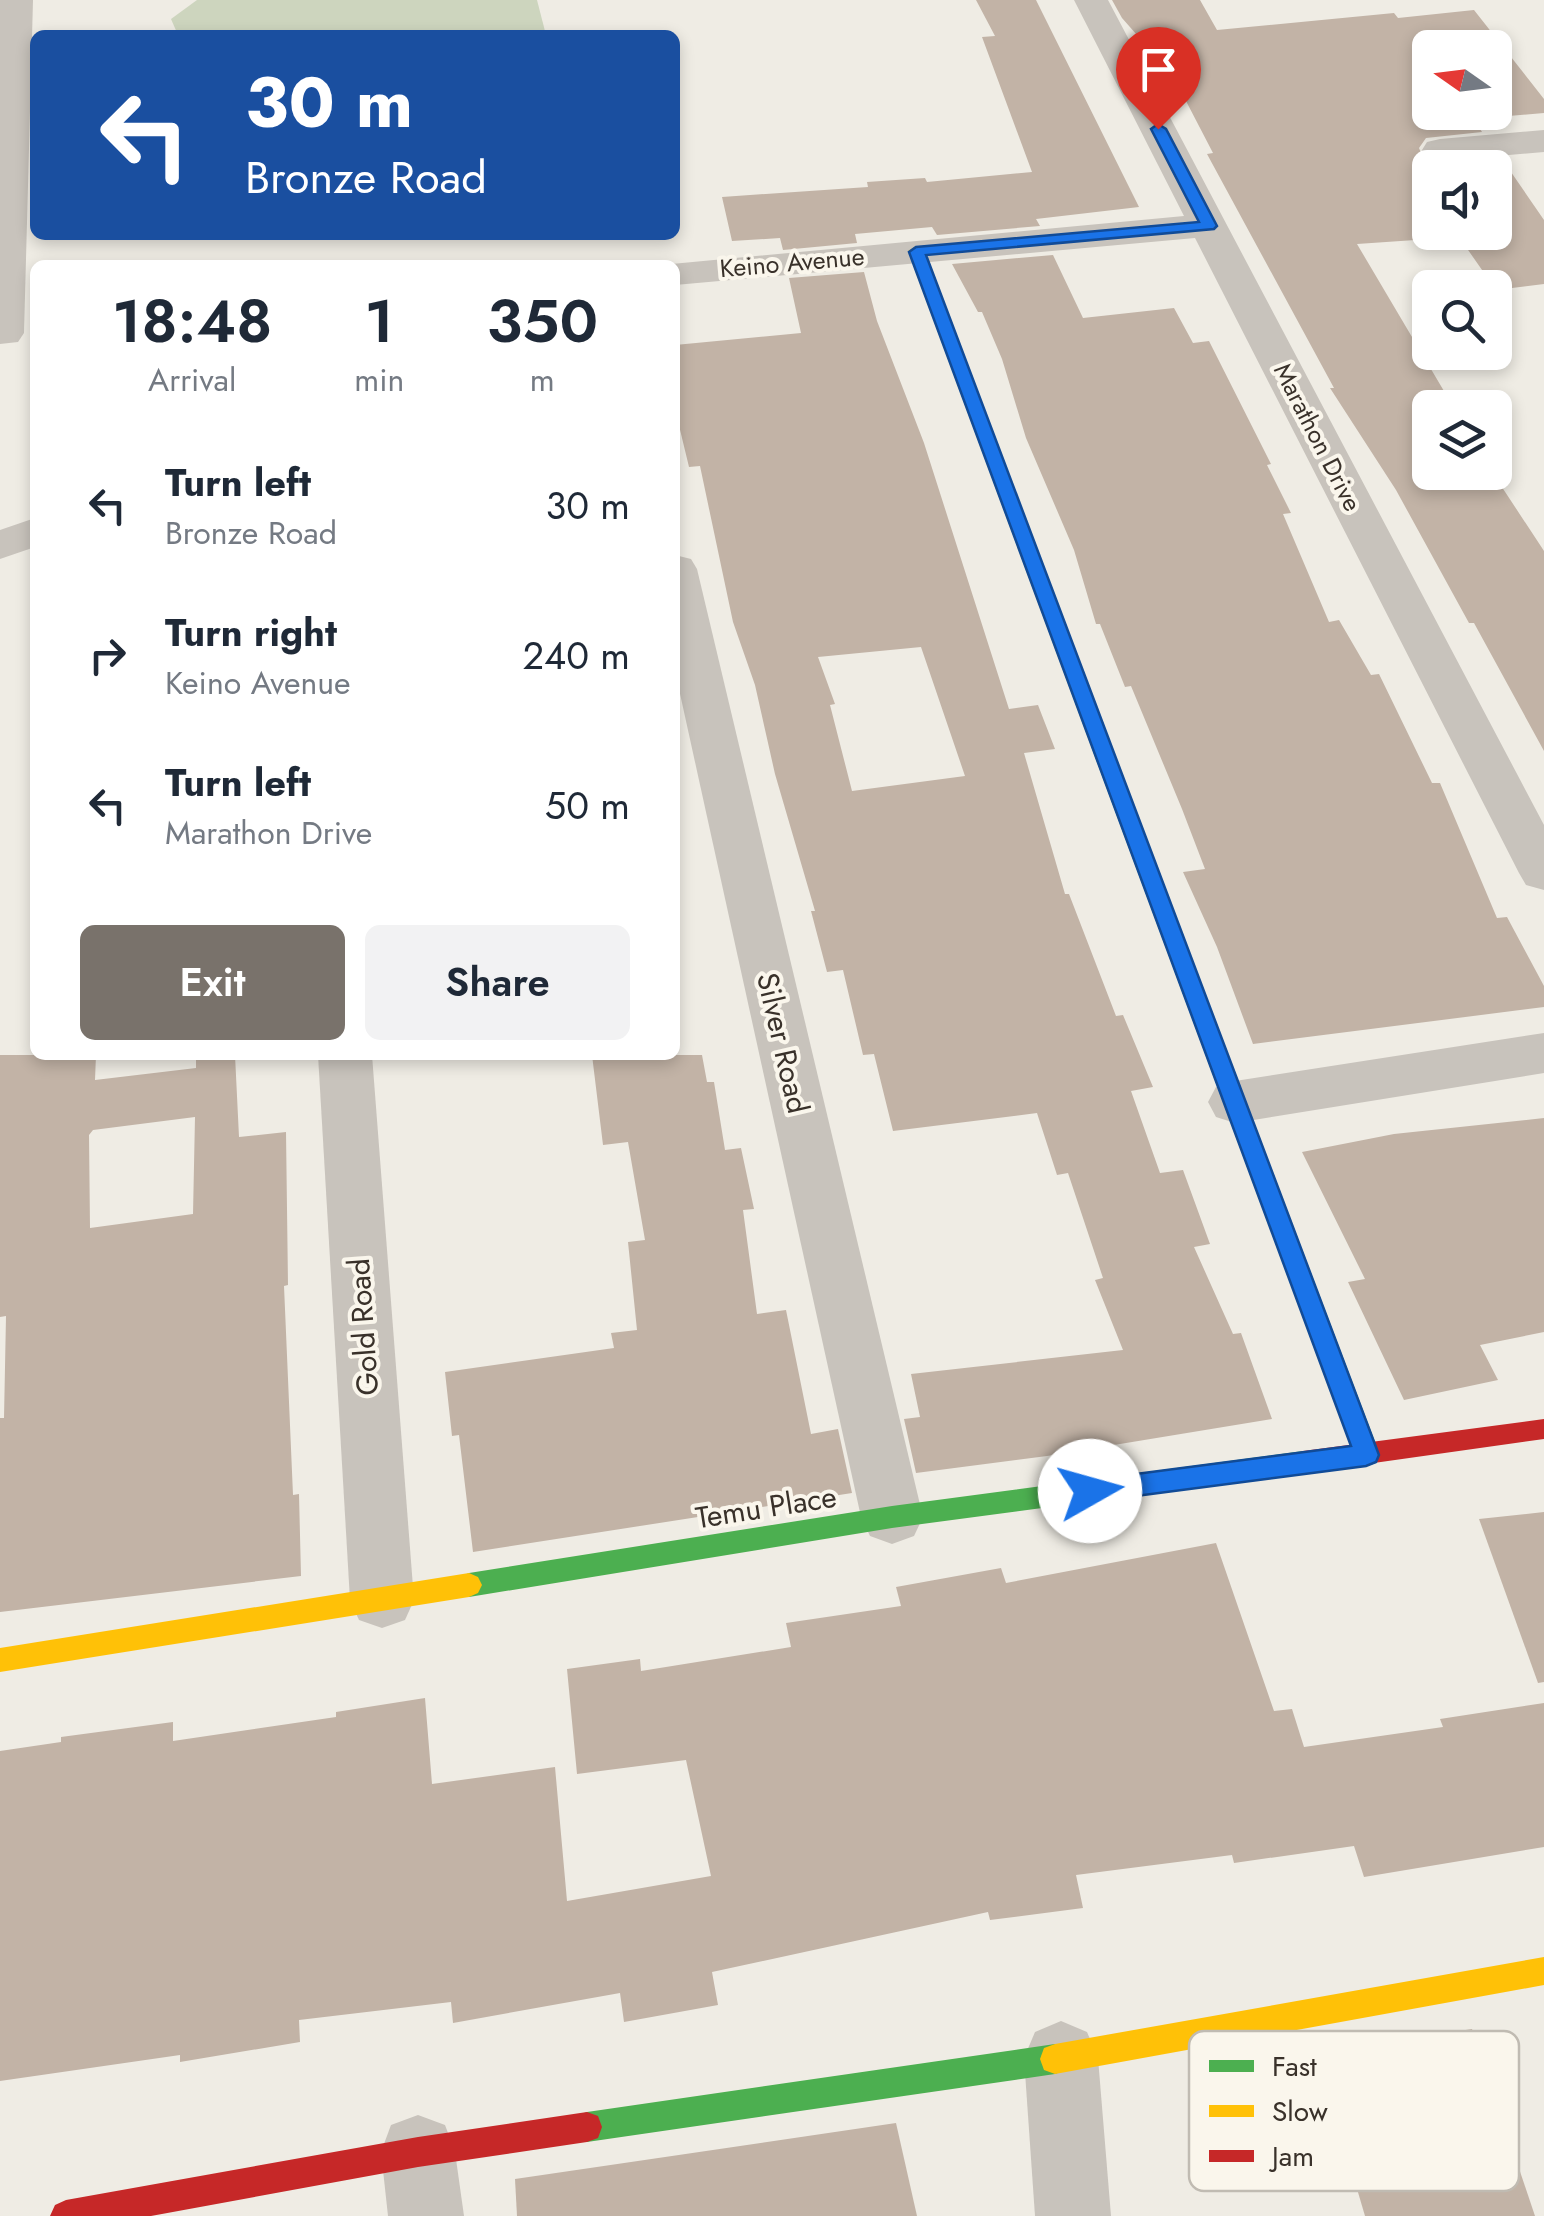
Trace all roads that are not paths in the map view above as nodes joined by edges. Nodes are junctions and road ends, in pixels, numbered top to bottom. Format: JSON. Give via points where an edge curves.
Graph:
{"nodes":[{"id":1,"x":16,"y":0,"type":"edge"},
{"id":2,"x":1092,"y":0,"type":"edge"},
{"id":3,"x":1544,"y":141,"type":"edge"},
{"id":4,"x":1440,"y":150,"type":"dead end"},
{"id":5,"x":1209,"y":226,"type":"junction"},
{"id":6,"x":916,"y":252,"type":"junction"},
{"id":7,"x":680,"y":273,"type":"edge"},
{"id":8,"x":13,"y":332,"type":"edge"},
{"id":9,"x":30,"y":533,"type":"edge"},
{"id":10,"x":0,"y":546,"type":"edge"},
{"id":11,"x":680,"y":591,"type":"edge"},
{"id":12,"x":1544,"y":873,"type":"edge"},
{"id":13,"x":1544,"y":1053,"type":"edge"},
{"id":14,"x":345,"y":1060,"type":"edge"},
{"id":15,"x":1234,"y":1102,"type":"junction"},
{"id":16,"x":1544,"y":1429,"type":"edge"},
{"id":17,"x":1366,"y":1455,"type":"junction"},
{"id":18,"x":892,"y":1517,"type":"junction"},
{"id":19,"x":382,"y":1600,"type":"junction"},
{"id":20,"x":0,"y":1660,"type":"edge"},
{"id":21,"x":1544,"y":1971,"type":"edge"},
{"id":22,"x":1211,"y":2031,"type":"edge"},
{"id":23,"x":1189,"y":2035,"type":"edge"},
{"id":24,"x":1061,"y":2058,"type":"junction"},
{"id":25,"x":422,"y":2184,"type":"edge"},
{"id":26,"x":66,"y":2216,"type":"edge"},
{"id":27,"x":1073,"y":2216,"type":"edge"}],
"edges":[{"from":1,"to":8,"type":"street"},
{"from":2,"to":5,"type":"street","name":"Marathon Drive"},
{"from":3,"to":4,"type":"street"},
{"from":5,"to":6,"type":"street","name":"Keino Avenue"},
{"from":5,"to":12,"type":"street","name":"Marathon Drive"},
{"from":6,"to":7,"type":"street","name":"Keino Avenue"},
{"from":6,"to":15,"type":"street"},
{"from":9,"to":10,"type":"street"},
{"from":11,"to":18,"type":"street","name":"Silver Road"},
{"from":13,"to":15,"type":"street"},
{"from":14,"to":19,"type":"street","name":"Gold Road"},
{"from":15,"to":17,"type":"street"},
{"from":16,"to":17,"type":"street","name":"Temu Place"},
{"from":17,"to":18,"type":"street","name":"Temu Place"},
{"from":18,"to":19,"type":"street","name":"Temu Place"},
{"from":19,"to":20,"type":"street","name":"Temu Place"},
{"from":21,"to":22,"type":"street"},
{"from":23,"to":24,"type":"street"},
{"from":24,"to":25,"type":"street"},
{"from":24,"to":27,"type":"street"},
{"from":25,"to":26,"type":"street"}]}
